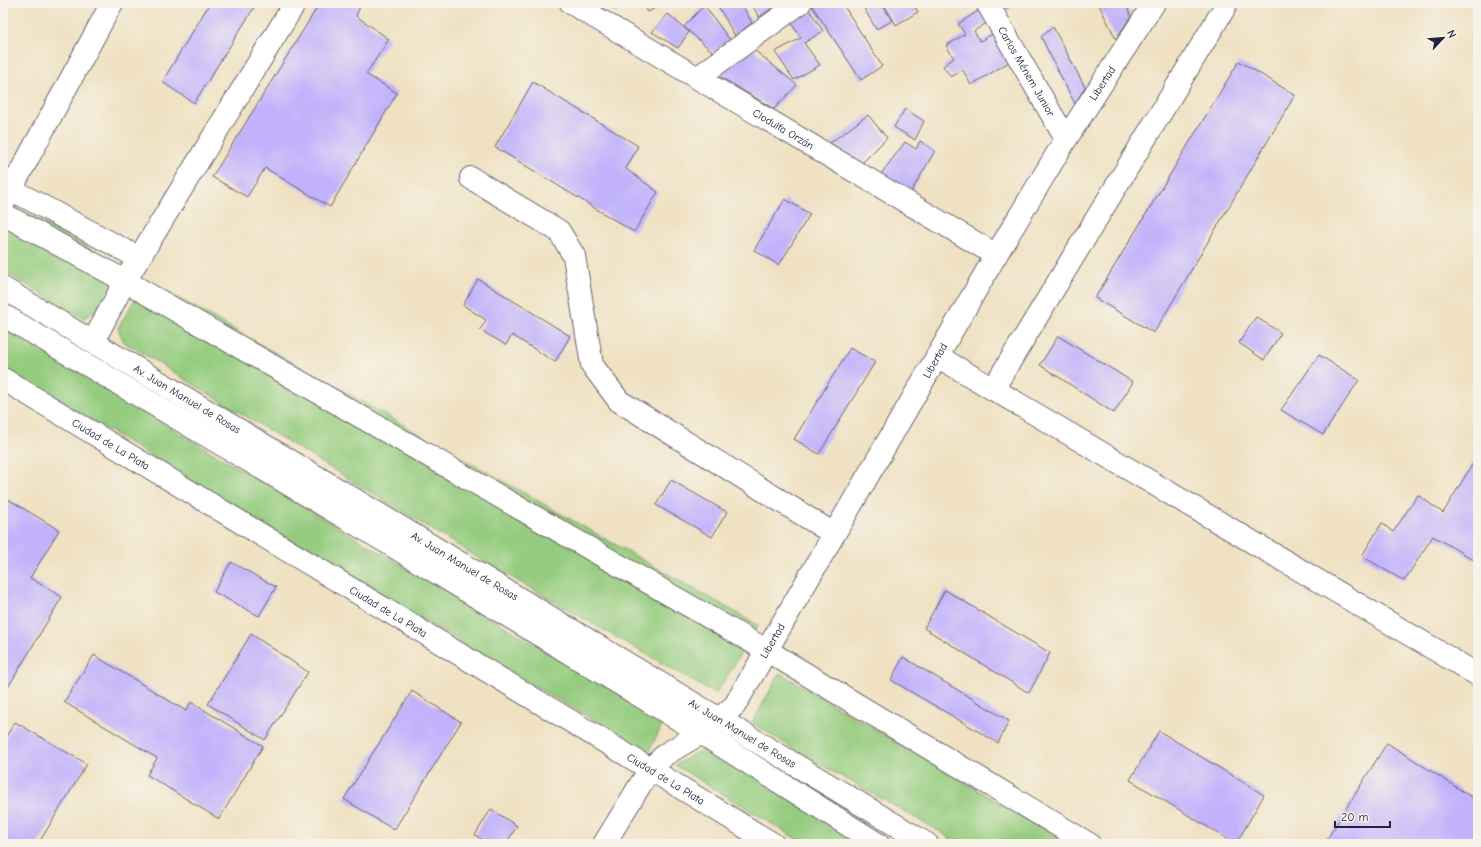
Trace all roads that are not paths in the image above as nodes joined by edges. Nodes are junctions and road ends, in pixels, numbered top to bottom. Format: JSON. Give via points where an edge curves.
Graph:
{"nodes":[{"id":1,"x":112,"y":3,"type":"edge"},
{"id":2,"x":295,"y":3,"type":"edge"},
{"id":3,"x":571,"y":3,"type":"edge"},
{"id":4,"x":800,"y":3,"type":"edge"},
{"id":5,"x":987,"y":3,"type":"edge"},
{"id":6,"x":1154,"y":3,"type":"edge"},
{"id":7,"x":1225,"y":7,"type":"dead end"},
{"id":8,"x":698,"y":78,"type":"junction"},
{"id":9,"x":1066,"y":139,"type":"junction"},
{"id":10,"x":471,"y":178,"type":"dead end"},
{"id":11,"x":6,"y":193,"type":"edge"},
{"id":12,"x":3,"y":214,"type":"edge"},
{"id":13,"x":996,"y":255,"type":"junction"},
{"id":14,"x":139,"y":258,"type":"junction"},
{"id":15,"x":125,"y":281,"type":"junction"},
{"id":16,"x":3,"y":288,"type":"edge"},
{"id":17,"x":3,"y":315,"type":"edge"},
{"id":18,"x":93,"y":342,"type":"junction"},
{"id":19,"x":937,"y":356,"type":"junction"},
{"id":20,"x":3,"y":379,"type":"edge"},
{"id":21,"x":993,"y":389,"type":"junction"},
{"id":22,"x":834,"y":534,"type":"junction"},
{"id":23,"x":766,"y":650,"type":"junction"},
{"id":24,"x":1478,"y":675,"type":"edge"},
{"id":25,"x":719,"y":719,"type":"junction"},
{"id":26,"x":701,"y":733,"type":"junction"},
{"id":27,"x":650,"y":769,"type":"junction"},
{"id":28,"x":604,"y":844,"type":"edge"},
{"id":29,"x":773,"y":844,"type":"edge"},
{"id":30,"x":878,"y":844,"type":"edge"},
{"id":31,"x":926,"y":844,"type":"edge"},
{"id":32,"x":1089,"y":844,"type":"edge"}],
"edges":[{"from":1,"to":11,"type":"street"},
{"from":2,"to":14,"type":"street"},
{"from":3,"to":8,"type":"street","name":"Clodulfa Orzán"},
{"from":4,"to":8,"type":"street"},
{"from":5,"to":9,"type":"street","name":"Carlos Ménem Junior"},
{"from":6,"to":9,"type":"street","name":"Libertad"},
{"from":7,"to":21,"type":"street"},
{"from":8,"to":13,"type":"street","name":"Clodulfa Orzán"},
{"from":9,"to":13,"type":"street","name":"Libertad"},
{"from":10,"to":22,"type":"street","via":[[559,231],[574,256],[592,365],[619,401]]},
{"from":11,"to":14,"type":"street"},
{"from":12,"to":15,"type":"street"},
{"from":13,"to":19,"type":"street","name":"Libertad"},
{"from":14,"to":15,"type":"street"},
{"from":15,"to":18,"type":"street"},
{"from":15,"to":23,"type":"street"},
{"from":16,"to":18,"type":"street","name":"Av. Juan Manuel de Rosas"},
{"from":17,"to":26,"type":"street","name":"Av. Juan Manuel de Rosas","via":[[380,538]]},
{"from":18,"to":25,"type":"street","name":"Av. Juan Manuel de Rosas"},
{"from":19,"to":21,"type":"street"},
{"from":19,"to":22,"type":"street","name":"Libertad"},
{"from":20,"to":27,"type":"street","name":"Ciudad de La Plata"},
{"from":21,"to":24,"type":"street"},
{"from":22,"to":23,"type":"street","name":"Libertad"},
{"from":23,"to":25,"type":"street","name":"Libertad","via":[[735,705]]},
{"from":23,"to":32,"type":"street"},
{"from":25,"to":26,"type":"street","name":"Libertad"},
{"from":25,"to":31,"type":"street","name":"Av. Juan Manuel de Rosas"},
{"from":26,"to":27,"type":"street","name":"Libertad","via":[[666,754]]},
{"from":26,"to":30,"type":"street","name":"Av. Juan Manuel de Rosas"},
{"from":27,"to":28,"type":"street","name":"Libertad"},
{"from":27,"to":29,"type":"street","name":"Ciudad de La Plata"}]}
